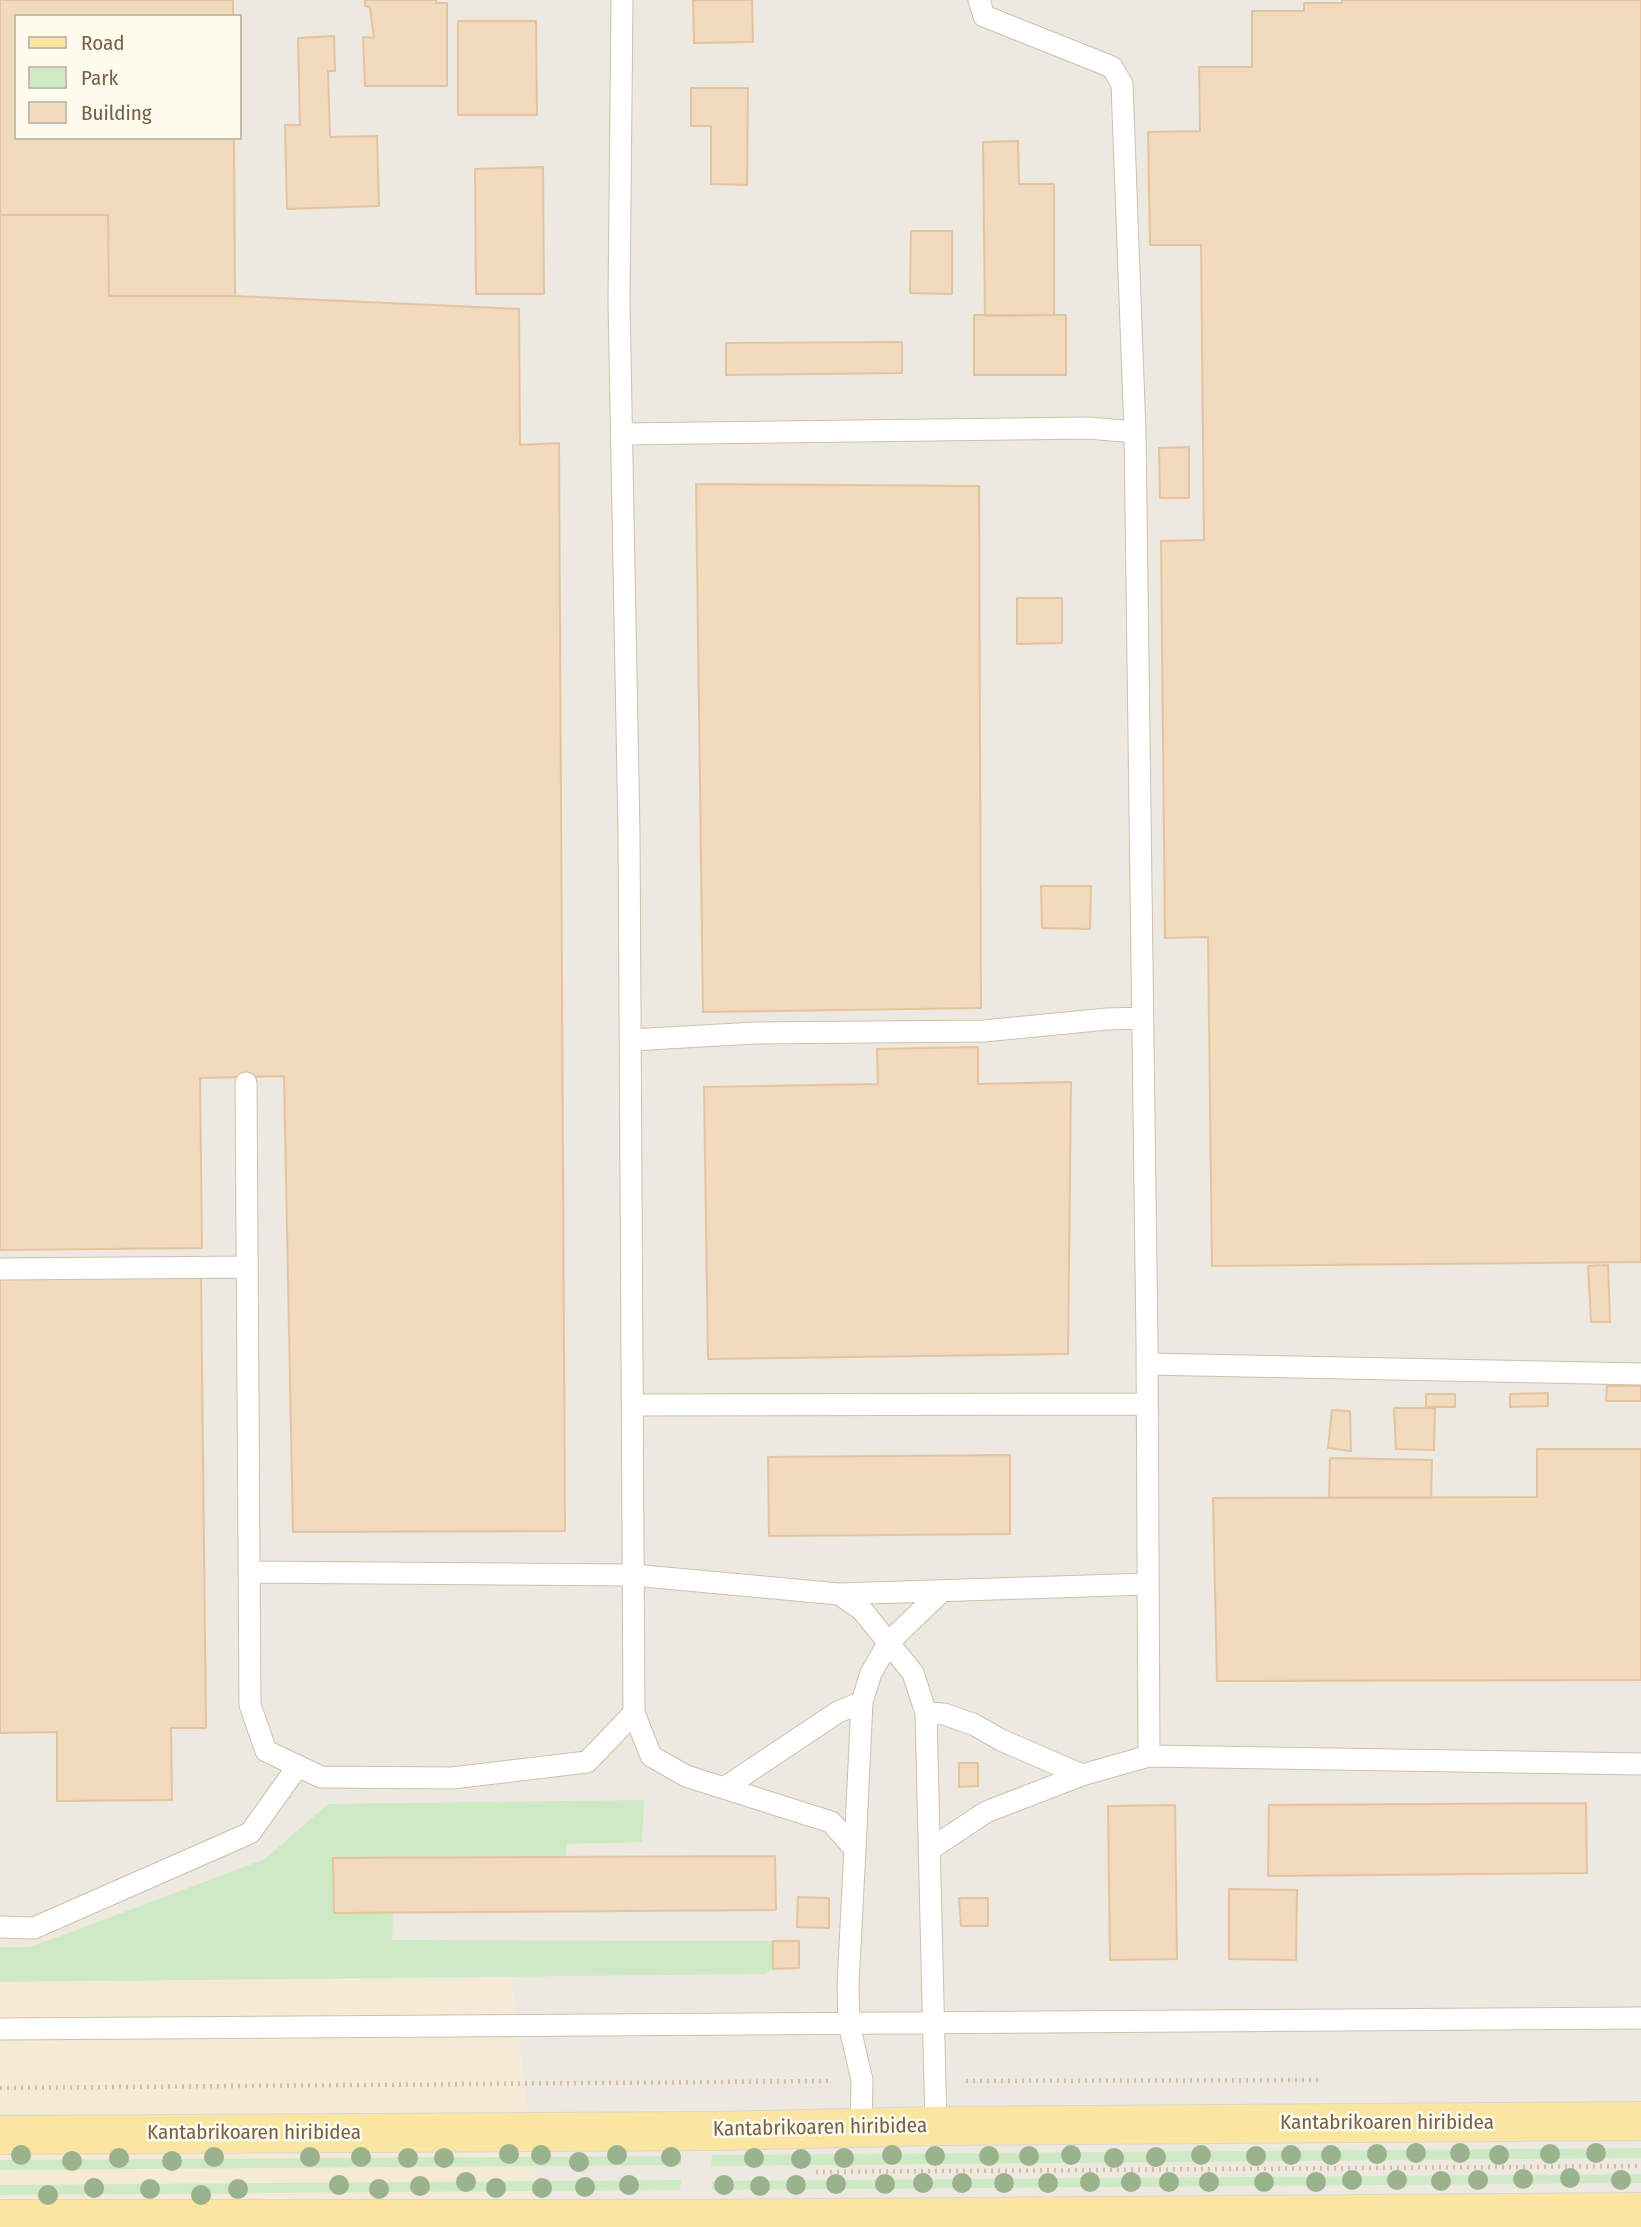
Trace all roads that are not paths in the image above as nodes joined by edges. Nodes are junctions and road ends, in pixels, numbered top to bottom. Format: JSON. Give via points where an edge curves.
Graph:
{"nodes":[{"id":1,"x":622,"y":0,"type":"edge"},
{"id":2,"x":979,"y":0,"type":"edge"},
{"id":3,"x":1136,"y":432,"type":"junction"},
{"id":4,"x":622,"y":434,"type":"junction"},
{"id":5,"x":1143,"y":1018,"type":"junction"},
{"id":6,"x":631,"y":1040,"type":"junction"},
{"id":7,"x":246,"y":1083,"type":"dead end"},
{"id":8,"x":247,"y":1268,"type":"junction"},
{"id":9,"x":0,"y":1269,"type":"edge"},
{"id":10,"x":1147,"y":1364,"type":"junction"},
{"id":11,"x":1641,"y":1374,"type":"edge"},
{"id":12,"x":1147,"y":1404,"type":"junction"},
{"id":13,"x":635,"y":1405,"type":"junction"},
{"id":14,"x":249,"y":1572,"type":"junction"},
{"id":15,"x":633,"y":1575,"type":"junction"},
{"id":16,"x":1148,"y":1584,"type":"junction"},
{"id":17,"x":942,"y":1591,"type":"junction"},
{"id":18,"x":839,"y":1594,"type":"junction"},
{"id":19,"x":890,"y":1642,"type":"junction"},
{"id":20,"x":862,"y":1702,"type":"junction"},
{"id":21,"x":634,"y":1713,"type":"junction"},
{"id":22,"x":926,"y":1713,"type":"junction"},
{"id":23,"x":1149,"y":1756,"type":"junction"},
{"id":24,"x":1641,"y":1764,"type":"edge"},
{"id":25,"x":298,"y":1766,"type":"junction"},
{"id":26,"x":1082,"y":1774,"type":"junction"},
{"id":27,"x":724,"y":1788,"type":"junction"},
{"id":28,"x":855,"y":1849,"type":"junction"},
{"id":29,"x":929,"y":1850,"type":"junction"},
{"id":30,"x":0,"y":1927,"type":"edge"},
{"id":31,"x":1641,"y":2018,"type":"edge"},
{"id":32,"x":935,"y":2021,"type":"junction"},
{"id":33,"x":849,"y":2024,"type":"junction"},
{"id":34,"x":0,"y":2029,"type":"edge"},
{"id":35,"x":1641,"y":2121,"type":"edge"},
{"id":36,"x":936,"y":2126,"type":"junction"},
{"id":37,"x":861,"y":2128,"type":"junction"},
{"id":38,"x":0,"y":2135,"type":"edge"},
{"id":39,"x":1641,"y":2212,"type":"edge"},
{"id":40,"x":0,"y":2219,"type":"edge"}],
"edges":[{"from":1,"to":4,"type":"lane"},
{"from":2,"to":3,"type":"lane","via":[[984,16],[1112,67],[1122,84]]},
{"from":3,"to":4,"type":"lane","via":[[1088,428]]},
{"from":3,"to":5,"type":"lane"},
{"from":4,"to":6,"type":"lane"},
{"from":5,"to":6,"type":"lane","via":[[984,1031],[755,1032]]},
{"from":5,"to":10,"type":"lane"},
{"from":6,"to":13,"type":"lane"},
{"from":7,"to":8,"type":"lane"},
{"from":8,"to":9,"type":"lane"},
{"from":8,"to":14,"type":"lane"},
{"from":10,"to":11,"type":"lane"},
{"from":10,"to":12,"type":"lane"},
{"from":12,"to":13,"type":"lane"},
{"from":12,"to":16,"type":"lane"},
{"from":13,"to":15,"type":"lane"},
{"from":14,"to":15,"type":"lane"},
{"from":14,"to":25,"type":"lane","via":[[250,1704],[267,1751]]},
{"from":15,"to":18,"type":"lane"},
{"from":15,"to":21,"type":"lane"},
{"from":16,"to":17,"type":"lane"},
{"from":16,"to":23,"type":"lane"},
{"from":17,"to":18,"type":"lane"},
{"from":17,"to":19,"type":"lane"},
{"from":18,"to":19,"type":"lane","via":[[863,1610]]},
{"from":19,"to":20,"type":"lane","via":[[870,1673]]},
{"from":19,"to":22,"type":"lane","via":[[913,1673]]},
{"from":20,"to":27,"type":"lane","via":[[838,1712]]},
{"from":20,"to":28,"type":"lane"},
{"from":21,"to":25,"type":"lane","via":[[587,1762],[452,1778],[321,1777]]},
{"from":21,"to":27,"type":"lane","via":[[651,1756],[686,1776]]},
{"from":22,"to":26,"type":"lane","via":[[975,1725]]},
{"from":22,"to":29,"type":"lane"},
{"from":23,"to":24,"type":"lane"},
{"from":23,"to":26,"type":"lane"},
{"from":25,"to":30,"type":"lane","via":[[250,1833],[34,1928]]},
{"from":26,"to":29,"type":"lane","via":[[986,1812]]},
{"from":27,"to":28,"type":"lane","via":[[831,1822]]},
{"from":28,"to":33,"type":"lane"},
{"from":29,"to":32,"type":"lane"},
{"from":31,"to":32,"type":"lane"},
{"from":32,"to":33,"type":"lane"},
{"from":32,"to":36,"type":"lane"},
{"from":33,"to":34,"type":"lane"},
{"from":33,"to":37,"type":"lane","via":[[862,2080]]},
{"from":35,"to":36,"type":"main road","name":"Kantabrikoaren hiribidea"},
{"from":36,"to":37,"type":"main road","name":"Kantabrikoaren hiribidea"},
{"from":37,"to":38,"type":"main road","name":"Kantabrikoaren hiribidea"},
{"from":39,"to":40,"type":"main road"}]}
